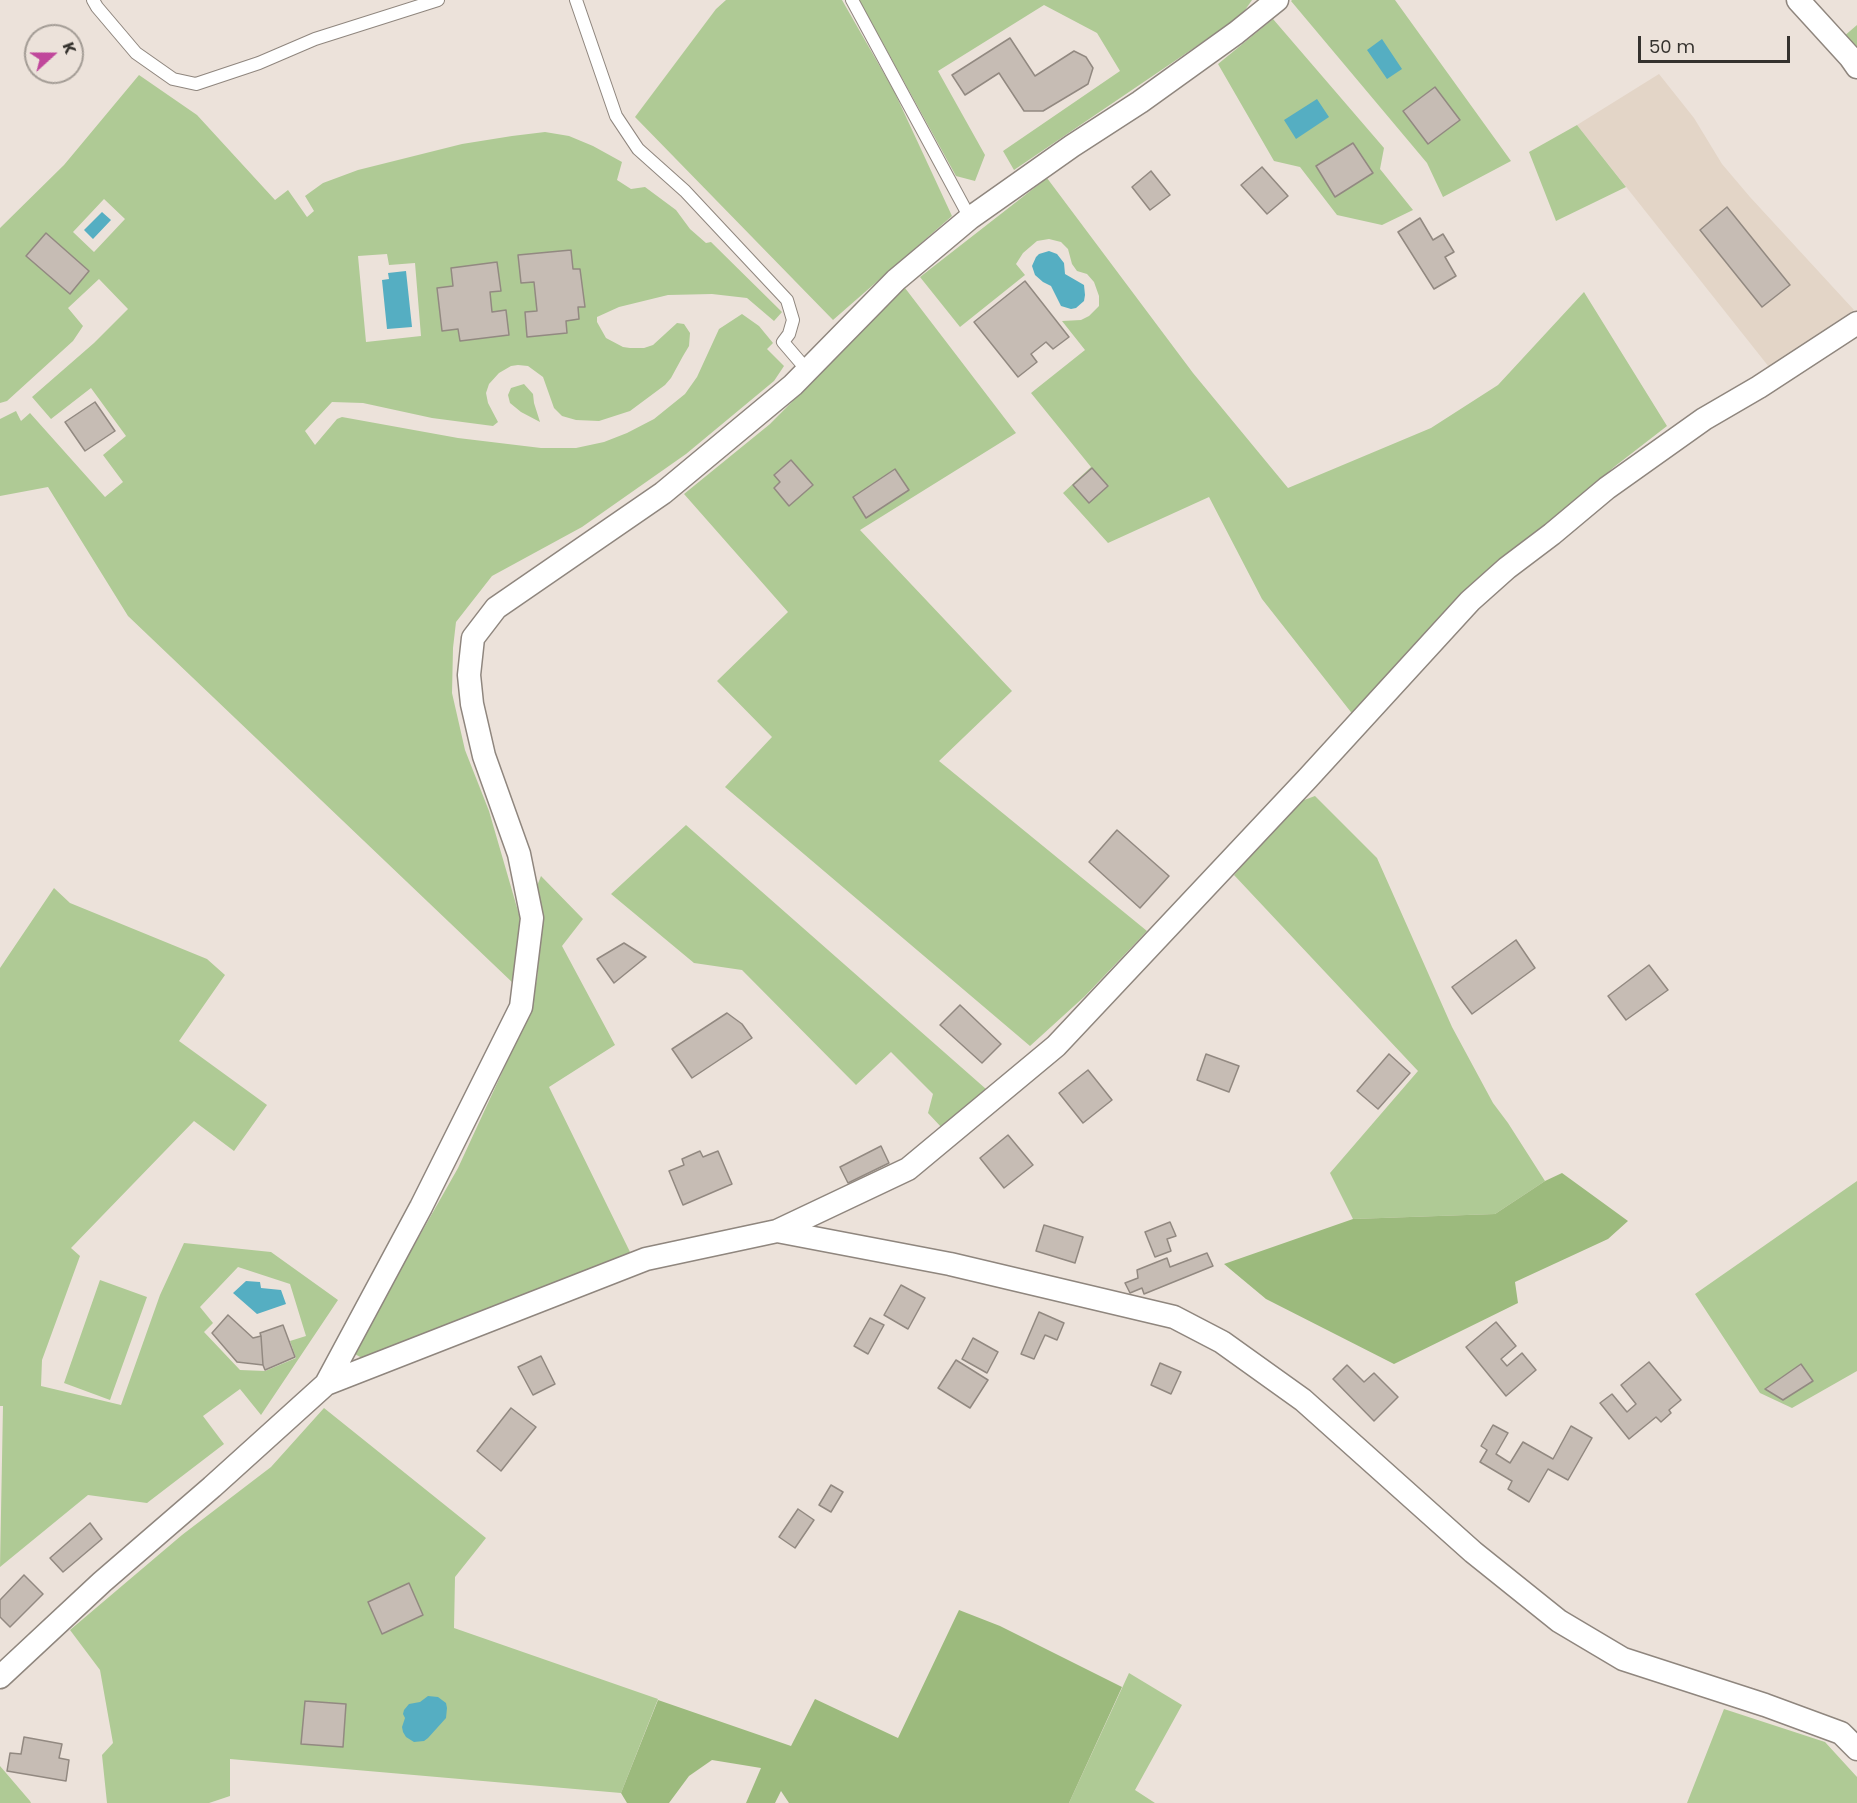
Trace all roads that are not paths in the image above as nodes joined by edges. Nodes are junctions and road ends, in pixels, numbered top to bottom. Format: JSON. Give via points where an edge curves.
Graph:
{"nodes":[{"id":1,"x":93,"y":0,"type":"edge"},
{"id":2,"x":438,"y":0,"type":"edge"},
{"id":3,"x":576,"y":0,"type":"edge"},
{"id":4,"x":852,"y":0,"type":"edge"},
{"id":5,"x":1277,"y":0,"type":"edge"},
{"id":6,"x":1798,"y":0,"type":"edge"},
{"id":7,"x":1857,"y":67,"type":"edge"},
{"id":8,"x":969,"y":218,"type":"junction"},
{"id":9,"x":1857,"y":323,"type":"edge"},
{"id":10,"x":807,"y":370,"type":"junction"},
{"id":11,"x":777,"y":1231,"type":"junction"},
{"id":12,"x":326,"y":1384,"type":"junction"},
{"id":13,"x":0,"y":1677,"type":"edge"},
{"id":14,"x":1857,"y":1749,"type":"edge"}],
"edges":[{"from":1,"to":2,"type":"lane","via":[[136,53],[173,79],[196,84],[315,39]]},
{"from":3,"to":10,"type":"lane","via":[[616,116],[638,149],[685,191],[787,300],[793,320],[783,342]]},
{"from":4,"to":8,"type":"lane"},
{"from":5,"to":8,"type":"street","via":[[1150,95]]},
{"from":6,"to":7,"type":"street"},
{"from":8,"to":10,"type":"street","via":[[896,280]]},
{"from":9,"to":11,"type":"street","via":[[1704,419],[1507,568],[1463,608],[1056,1046],[908,1169]]},
{"from":10,"to":12,"type":"street","via":[[663,493],[496,608],[473,638],[469,675],[472,704],[484,756],[519,854],[532,918],[521,1007],[422,1207]]},
{"from":11,"to":12,"type":"street","via":[[646,1259]]},
{"from":11,"to":14,"type":"street","via":[[950,1264],[1174,1317],[1222,1342],[1303,1400],[1473,1552],[1559,1621],[1623,1659],[1841,1733]]},
{"from":12,"to":13,"type":"street"}]}
